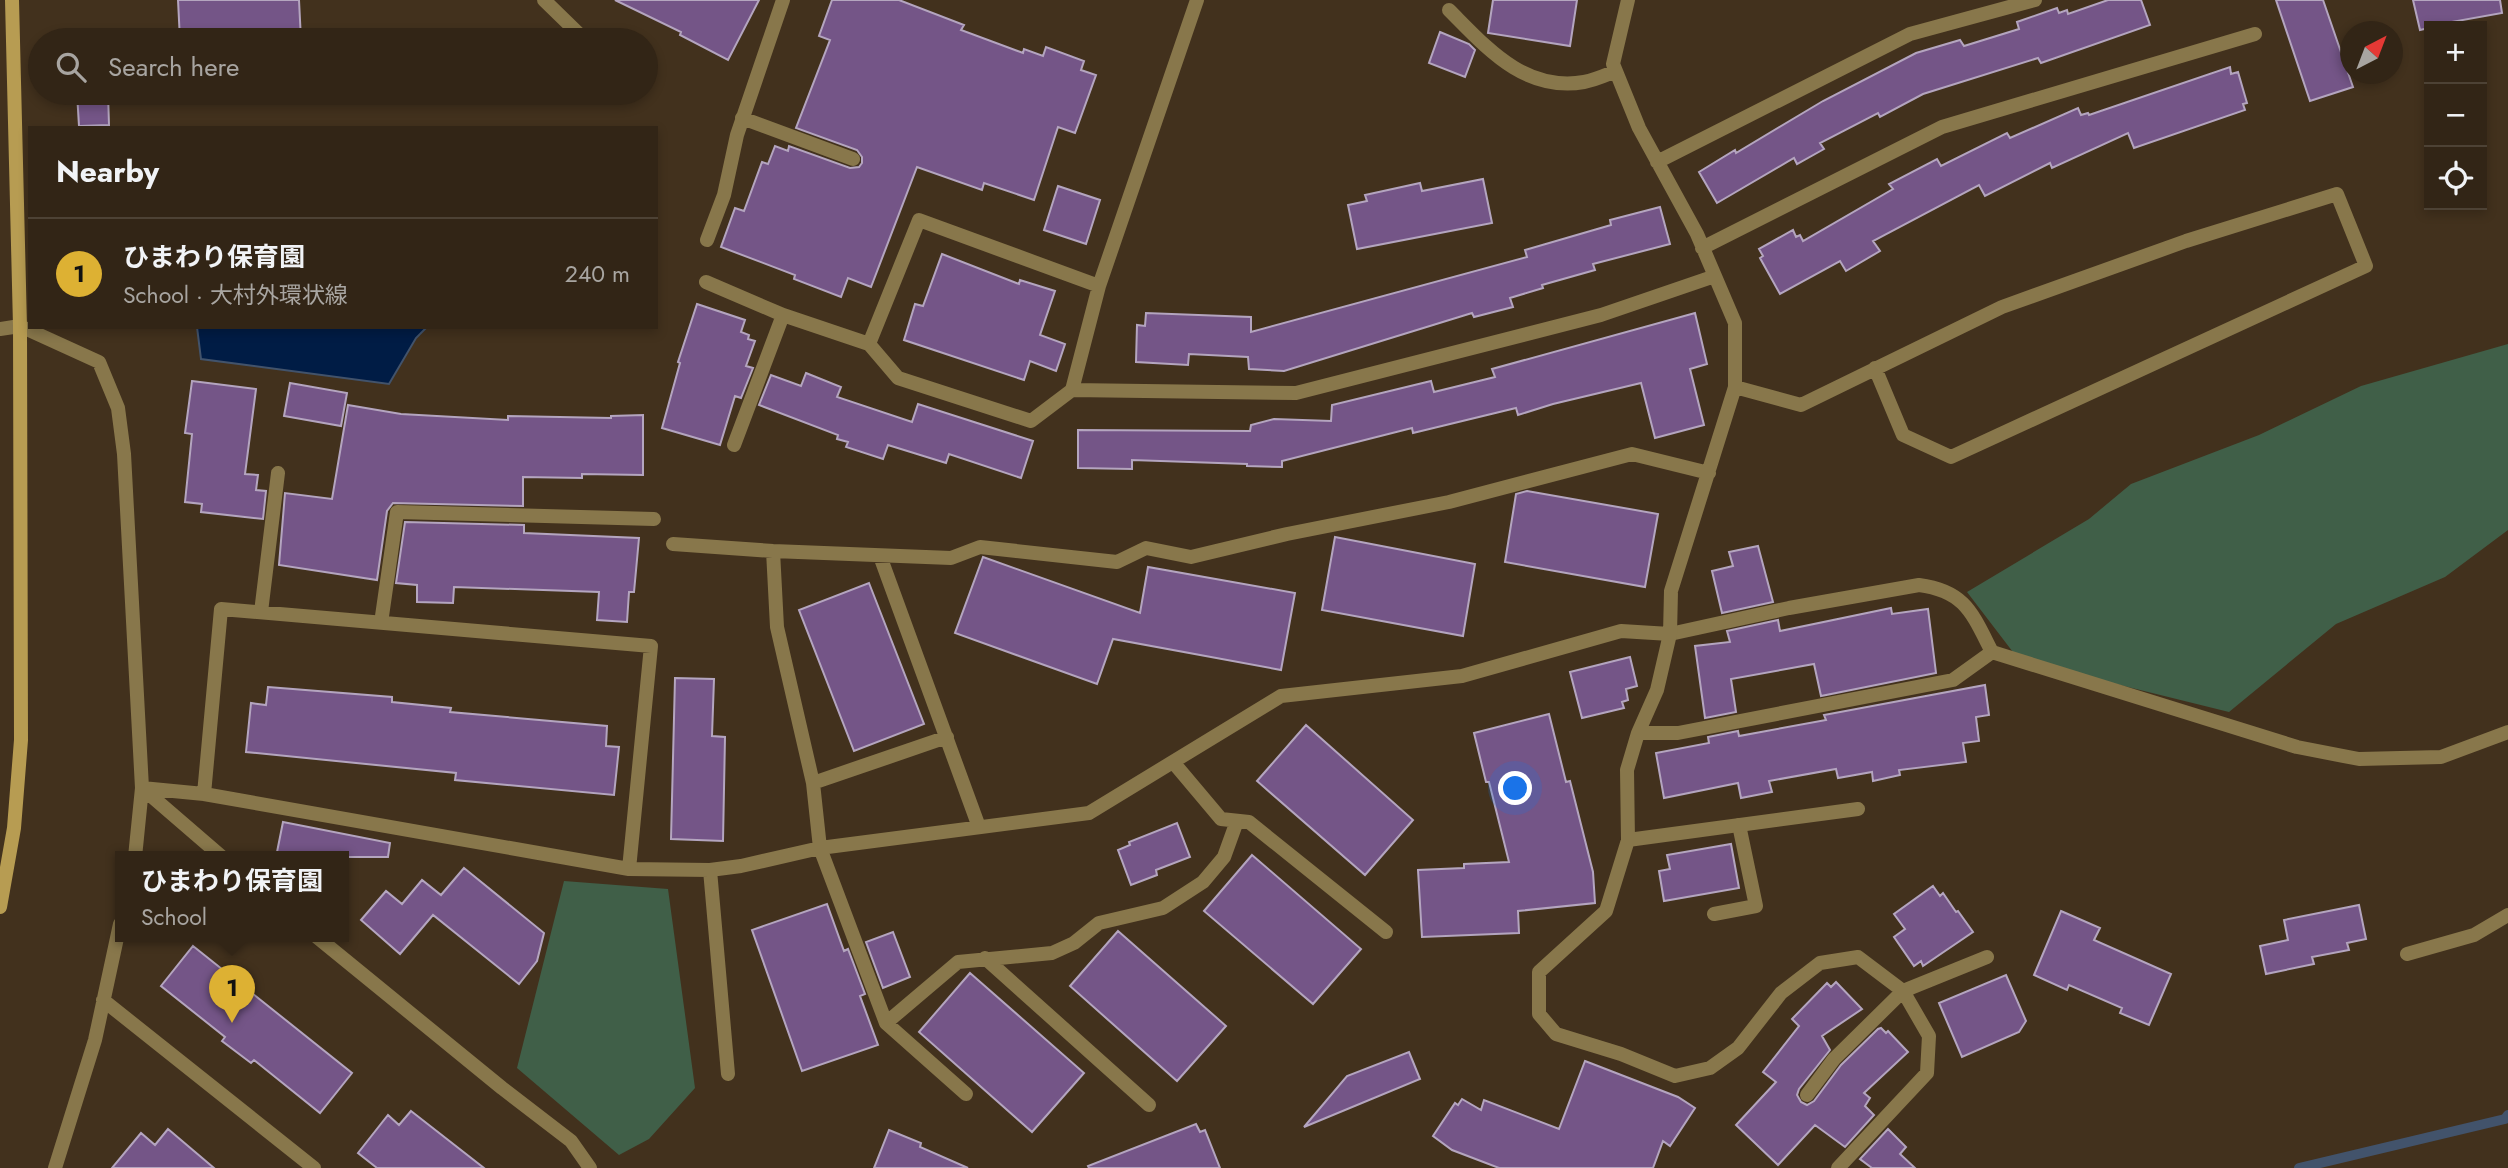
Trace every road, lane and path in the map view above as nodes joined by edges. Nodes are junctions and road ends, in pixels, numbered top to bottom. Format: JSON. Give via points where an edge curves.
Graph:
{"nodes":[{"id":1,"x":12,"y":0,"type":"edge"},
{"id":2,"x":544,"y":0,"type":"edge"},
{"id":3,"x":783,"y":0,"type":"edge"},
{"id":4,"x":1197,"y":0,"type":"edge"},
{"id":5,"x":1628,"y":0,"type":"edge"},
{"id":6,"x":2035,"y":0,"type":"edge"},
{"id":7,"x":1449,"y":10,"type":"dead end"},
{"id":8,"x":573,"y":28,"type":"edge"},
{"id":9,"x":2255,"y":34,"type":"dead end"},
{"id":10,"x":1616,"y":71,"type":"junction"},
{"id":11,"x":742,"y":118,"type":"junction"},
{"id":12,"x":853,"y":159,"type":"dead end"},
{"id":13,"x":1657,"y":162,"type":"junction"},
{"id":14,"x":707,"y":240,"type":"dead end"},
{"id":15,"x":1702,"y":248,"type":"junction"},
{"id":16,"x":1715,"y":276,"type":"junction"},
{"id":17,"x":706,"y":282,"type":"dead end"},
{"id":18,"x":1099,"y":286,"type":"junction"},
{"id":19,"x":783,"y":315,"type":"junction"},
{"id":20,"x":20,"y":326,"type":"junction"},
{"id":21,"x":0,"y":329,"type":"edge"},
{"id":22,"x":869,"y":344,"type":"junction"},
{"id":23,"x":1875,"y":369,"type":"junction"},
{"id":24,"x":1735,"y":387,"type":"junction"},
{"id":25,"x":1072,"y":390,"type":"junction"},
{"id":26,"x":734,"y":445,"type":"dead end"},
{"id":27,"x":1709,"y":472,"type":"junction"},
{"id":28,"x":278,"y":473,"type":"dead end"},
{"id":29,"x":654,"y":519,"type":"dead end"},
{"id":30,"x":673,"y":544,"type":"dead end"},
{"id":31,"x":773,"y":551,"type":"junction"},
{"id":32,"x":880,"y":556,"type":"junction"},
{"id":33,"x":261,"y":612,"type":"junction"},
{"id":34,"x":381,"y":623,"type":"junction"},
{"id":35,"x":1670,"y":634,"type":"junction"},
{"id":36,"x":1992,"y":652,"type":"junction"},
{"id":37,"x":2508,"y":732,"type":"edge"},
{"id":38,"x":1638,"y":733,"type":"junction"},
{"id":39,"x":947,"y":737,"type":"junction"},
{"id":40,"x":1173,"y":762,"type":"junction"},
{"id":41,"x":813,"y":783,"type":"junction"},
{"id":42,"x":142,"y":788,"type":"junction"},
{"id":43,"x":204,"y":794,"type":"junction"},
{"id":44,"x":1858,"y":809,"type":"dead end"},
{"id":45,"x":1237,"y":821,"type":"junction"},
{"id":46,"x":1739,"y":825,"type":"junction"},
{"id":47,"x":979,"y":827,"type":"junction"},
{"id":48,"x":1628,"y":840,"type":"junction"},
{"id":49,"x":820,"y":848,"type":"junction"},
{"id":50,"x":136,"y":851,"type":"edge"},
{"id":51,"x":215,"y":851,"type":"edge"},
{"id":52,"x":629,"y":869,"type":"junction"},
{"id":53,"x":710,"y":870,"type":"junction"},
{"id":54,"x":0,"y":907,"type":"edge"},
{"id":55,"x":1714,"y":914,"type":"dead end"},
{"id":56,"x":2508,"y":915,"type":"edge"},
{"id":57,"x":1386,"y":932,"type":"dead end"},
{"id":58,"x":116,"y":942,"type":"edge"},
{"id":59,"x":323,"y":942,"type":"edge"},
{"id":60,"x":2407,"y":954,"type":"dead end"},
{"id":61,"x":1987,"y":957,"type":"dead end"},
{"id":62,"x":985,"y":958,"type":"junction"},
{"id":63,"x":1903,"y":990,"type":"junction"},
{"id":64,"x":103,"y":1000,"type":"junction"},
{"id":65,"x":886,"y":1023,"type":"junction"},
{"id":66,"x":728,"y":1074,"type":"dead end"},
{"id":67,"x":966,"y":1094,"type":"dead end"},
{"id":68,"x":1807,"y":1096,"type":"dead end"},
{"id":69,"x":1149,"y":1105,"type":"dead end"},
{"id":70,"x":55,"y":1168,"type":"edge"},
{"id":71,"x":314,"y":1168,"type":"edge"},
{"id":72,"x":590,"y":1168,"type":"edge"},
{"id":73,"x":1838,"y":1168,"type":"edge"}],
"edges":[{"from":1,"to":20,"type":"main road"},
{"from":2,"to":8,"type":"street"},
{"from":3,"to":11,"type":"street"},
{"from":4,"to":18,"type":"street"},
{"from":5,"to":10,"type":"street","via":[[1613,64]]},
{"from":6,"to":13,"type":"street","via":[[1910,34]]},
{"from":7,"to":10,"type":"street","via":[[1515,70],[1545,82],[1584,82]]},
{"from":9,"to":15,"type":"street","via":[[1942,127]]},
{"from":10,"to":13,"type":"street"},
{"from":11,"to":12,"type":"street"},
{"from":11,"to":14,"type":"street","via":[[724,195]]},
{"from":13,"to":15,"type":"street"},
{"from":15,"to":16,"type":"street"},
{"from":16,"to":24,"type":"street","via":[[1735,323]]},
{"from":16,"to":25,"type":"street","via":[[1601,315],[1296,394]]},
{"from":17,"to":19,"type":"street"},
{"from":18,"to":22,"type":"street","via":[[919,220]]},
{"from":18,"to":25,"type":"street"},
{"from":19,"to":22,"type":"street"},
{"from":19,"to":26,"type":"street"},
{"from":20,"to":21,"type":"street"},
{"from":20,"to":42,"type":"street","via":[[99,362],[118,408]]},
{"from":20,"to":54,"type":"main road","via":[[21,740],[14,828]]},
{"from":22,"to":25,"type":"street","via":[[898,378],[1031,421]]},
{"from":23,"to":23,"type":"street","via":[[2002,307],[2186,241],[2337,194],[2366,266],[1951,457],[1903,435]]},
{"from":23,"to":24,"type":"street","via":[[1801,405]]},
{"from":24,"to":27,"type":"street"},
{"from":27,"to":32,"type":"street","via":[[1632,454],[1449,502],[1191,557],[1146,548],[1117,562],[980,547],[951,558]]},
{"from":27,"to":35,"type":"street","via":[[1671,591]]},
{"from":28,"to":33,"type":"street"},
{"from":29,"to":34,"type":"street","via":[[397,512]]},
{"from":30,"to":31,"type":"street"},
{"from":31,"to":32,"type":"street"},
{"from":31,"to":41,"type":"street","via":[[777,627]]},
{"from":32,"to":39,"type":"street"},
{"from":33,"to":34,"type":"street"},
{"from":33,"to":43,"type":"street","via":[[220,609]]},
{"from":34,"to":52,"type":"street","via":[[651,646]]},
{"from":35,"to":36,"type":"street","via":[[1919,585],[1945,590],[1963,603]]},
{"from":35,"to":38,"type":"street","via":[[1657,690]]},
{"from":35,"to":40,"type":"street","via":[[1621,631],[1462,676],[1281,696]]},
{"from":36,"to":37,"type":"street","via":[[2297,747],[2359,759],[2441,757]]},
{"from":36,"to":38,"type":"street","via":[[1953,680],[1678,733]]},
{"from":38,"to":48,"type":"street","via":[[1627,770]]},
{"from":39,"to":41,"type":"street"},
{"from":39,"to":47,"type":"street"},
{"from":40,"to":45,"type":"street","via":[[1221,819]]},
{"from":40,"to":47,"type":"street","via":[[1089,813]]},
{"from":41,"to":49,"type":"street"},
{"from":42,"to":43,"type":"street"},
{"from":42,"to":50,"type":"street"},
{"from":42,"to":51,"type":"street"},
{"from":43,"to":52,"type":"street"},
{"from":44,"to":46,"type":"street"},
{"from":45,"to":57,"type":"street","via":[[1249,822]]},
{"from":45,"to":62,"type":"street","via":[[1224,858],[1203,882],[1163,908],[1099,922],[1074,943],[1052,953]]},
{"from":46,"to":48,"type":"street"},
{"from":46,"to":55,"type":"street","via":[[1756,906]]},
{"from":47,"to":49,"type":"street"},
{"from":48,"to":63,"type":"street","via":[[1606,911],[1539,972],[1539,1014],[1556,1034],[1675,1076],[1710,1068],[1738,1048],[1781,993],[1820,963],[1858,957]]},
{"from":49,"to":53,"type":"street"},
{"from":49,"to":65,"type":"street"},
{"from":52,"to":53,"type":"street"},
{"from":53,"to":66,"type":"street"},
{"from":56,"to":60,"type":"street","via":[[2474,935]]},
{"from":58,"to":64,"type":"street"},
{"from":59,"to":72,"type":"street","via":[[571,1141]]},
{"from":61,"to":63,"type":"street"},
{"from":62,"to":65,"type":"street","via":[[958,962]]},
{"from":62,"to":69,"type":"street"},
{"from":63,"to":68,"type":"street","via":[[1834,1059]]},
{"from":63,"to":73,"type":"street","via":[[1929,1036],[1927,1073]]},
{"from":64,"to":70,"type":"street"},
{"from":64,"to":71,"type":"street"},
{"from":65,"to":67,"type":"street"}]}
